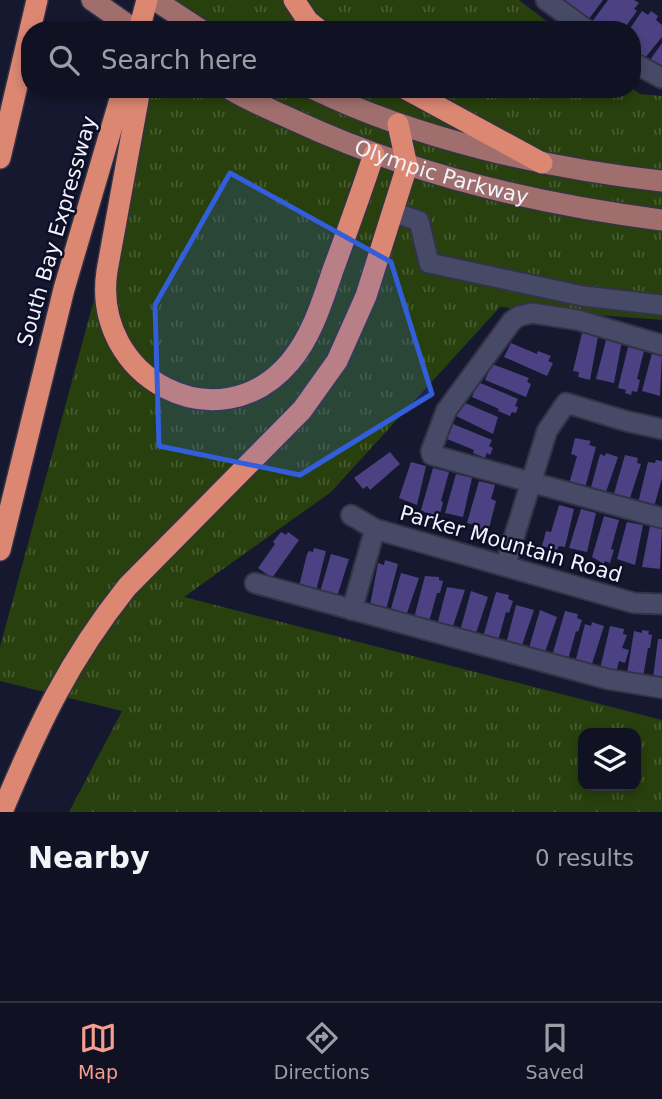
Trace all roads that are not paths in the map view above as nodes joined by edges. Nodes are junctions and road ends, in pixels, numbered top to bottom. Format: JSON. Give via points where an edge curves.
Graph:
{"nodes":[{"id":1,"x":37,"y":0,"type":"edge"},
{"id":2,"x":92,"y":0,"type":"edge"},
{"id":3,"x":151,"y":0,"type":"edge"},
{"id":4,"x":294,"y":0,"type":"edge"},
{"id":5,"x":546,"y":0,"type":"edge"},
{"id":6,"x":32,"y":21,"type":"edge"},
{"id":7,"x":124,"y":21,"type":"edge"},
{"id":8,"x":141,"y":21,"type":"edge"},
{"id":9,"x":148,"y":21,"type":"edge"},
{"id":10,"x":186,"y":21,"type":"edge"},
{"id":11,"x":309,"y":21,"type":"edge"},
{"id":12,"x":575,"y":21,"type":"edge"},
{"id":13,"x":641,"y":67,"type":"edge"},
{"id":14,"x":21,"y":68,"type":"edge"},
{"id":15,"x":662,"y":78,"type":"edge"},
{"id":16,"x":132,"y":98,"type":"edge"},
{"id":17,"x":133,"y":98,"type":"edge"},
{"id":18,"x":249,"y":98,"type":"edge"},
{"id":19,"x":336,"y":98,"type":"edge"},
{"id":20,"x":422,"y":98,"type":"edge"},
{"id":21,"x":398,"y":124,"type":"junction"},
{"id":22,"x":374,"y":155,"type":"junction"},
{"id":23,"x":0,"y":158,"type":"edge"},
{"id":24,"x":542,"y":163,"type":"junction"},
{"id":25,"x":407,"y":166,"type":"junction"},
{"id":26,"x":662,"y":181,"type":"edge"},
{"id":27,"x":393,"y":212,"type":"junction"},
{"id":28,"x":662,"y":220,"type":"edge"},
{"id":29,"x":662,"y":305,"type":"edge"},
{"id":30,"x":662,"y":345,"type":"edge"},
{"id":31,"x":662,"y":429,"type":"edge"},
{"id":32,"x":530,"y":483,"type":"junction"},
{"id":33,"x":351,"y":515,"type":"dead end"},
{"id":34,"x":662,"y":518,"type":"edge"},
{"id":35,"x":375,"y":529,"type":"junction"},
{"id":36,"x":0,"y":550,"type":"edge"},
{"id":37,"x":505,"y":566,"type":"junction"},
{"id":38,"x":255,"y":583,"type":"dead end"},
{"id":39,"x":662,"y":604,"type":"edge"},
{"id":40,"x":352,"y":610,"type":"junction"},
{"id":41,"x":662,"y":688,"type":"edge"},
{"id":42,"x":2,"y":812,"type":"edge"}],
"edges":[{"from":1,"to":6,"type":"highway"},
{"from":2,"to":7,"type":"main road"},
{"from":3,"to":8,"type":"highway"},
{"from":3,"to":9,"type":"highway"},
{"from":3,"to":10,"type":"main road"},
{"from":4,"to":11,"type":"highway"},
{"from":5,"to":12,"type":"street"},
{"from":13,"to":15,"type":"street"},
{"from":14,"to":23,"type":"highway"},
{"from":16,"to":36,"type":"highway","name":"South Bay Expressway","via":[[64,289]]},
{"from":17,"to":22,"type":"highway","via":[[105,285],[106,312],[129,361],[161,386],[186,396],[223,398],[247,393],[269,382],[290,363],[314,322]]},
{"from":18,"to":22,"type":"main road","name":"Olympic Parkway"},
{"from":19,"to":21,"type":"main road","name":"Olympic Parkway"},
{"from":20,"to":24,"type":"highway"},
{"from":21,"to":24,"type":"main road","name":"Olympic Parkway"},
{"from":21,"to":25,"type":"highway"},
{"from":22,"to":25,"type":"main road","name":"Olympic Parkway"},
{"from":24,"to":26,"type":"main road","name":"Olympic Parkway"},
{"from":25,"to":27,"type":"highway"},
{"from":25,"to":28,"type":"main road","name":"Olympic Parkway","via":[[568,206]]},
{"from":27,"to":29,"type":"street","via":[[419,221],[429,263],[583,296]]},
{"from":27,"to":42,"type":"highway","via":[[355,326],[327,379],[107,612],[55,693]]},
{"from":30,"to":32,"type":"street","via":[[578,320],[532,313],[512,321],[446,411],[431,451]]},
{"from":31,"to":32,"type":"street","via":[[566,403],[547,431]]},
{"from":32,"to":34,"type":"street"},
{"from":32,"to":37,"type":"street"},
{"from":33,"to":35,"type":"street","name":"Parker Mountain Road"},
{"from":35,"to":37,"type":"street","name":"Parker Mountain Road"},
{"from":35,"to":40,"type":"street"},
{"from":37,"to":39,"type":"street","name":"Parker Mountain Road","via":[[634,603]]},
{"from":38,"to":40,"type":"street"},
{"from":40,"to":41,"type":"street","via":[[607,680]]}]}
